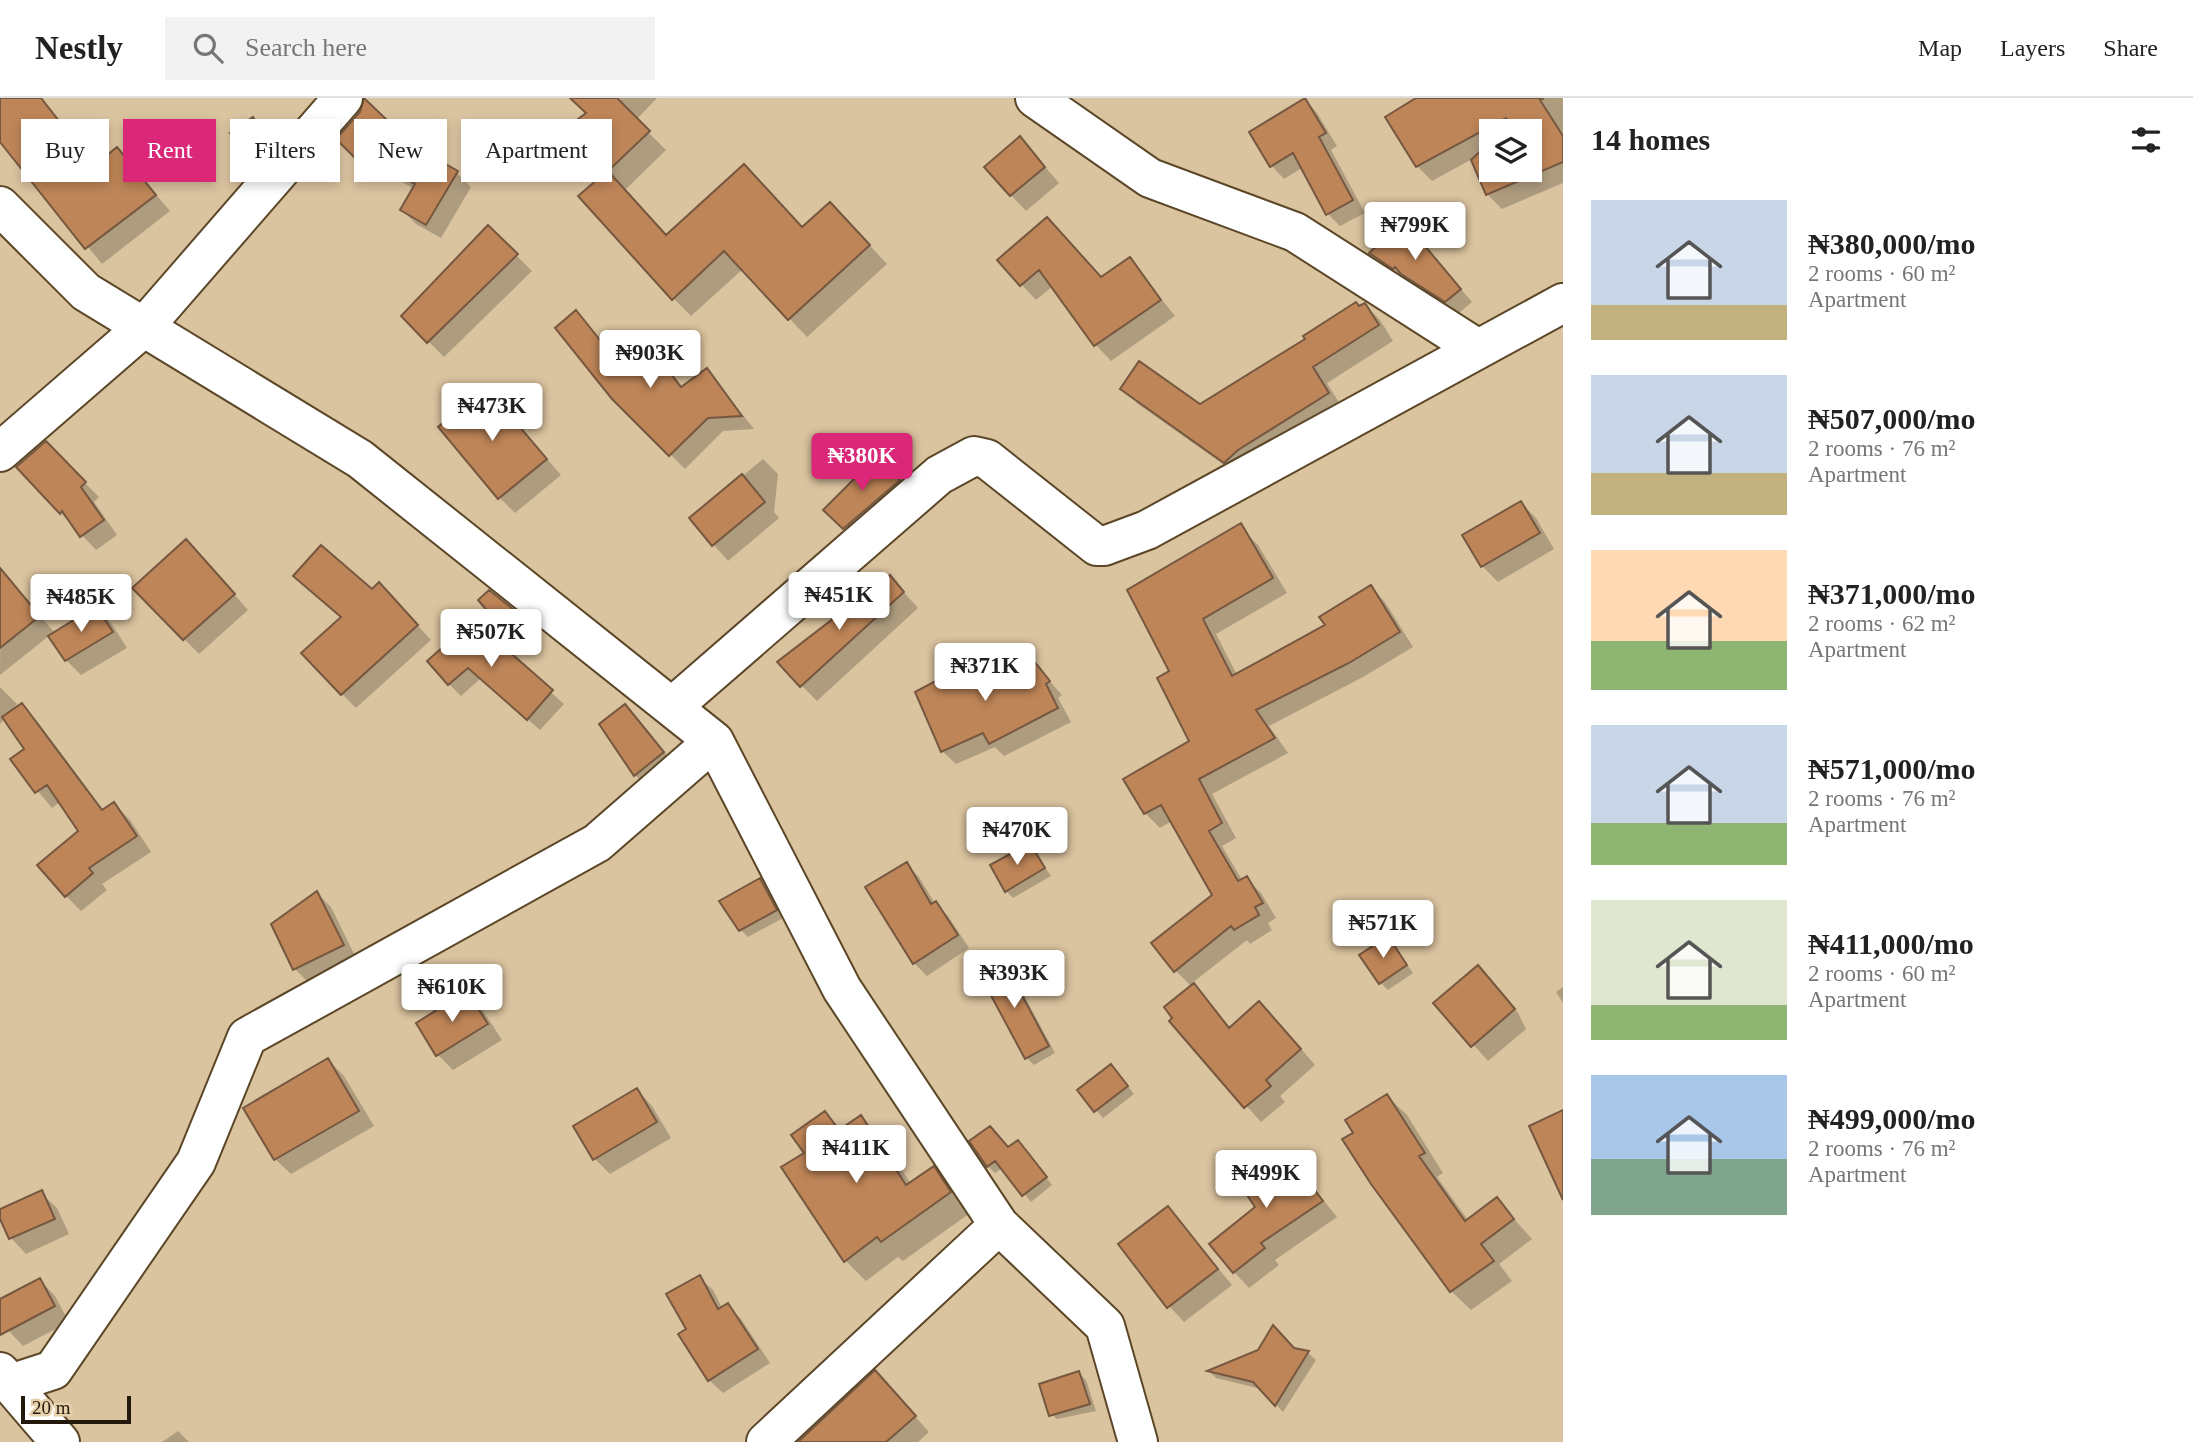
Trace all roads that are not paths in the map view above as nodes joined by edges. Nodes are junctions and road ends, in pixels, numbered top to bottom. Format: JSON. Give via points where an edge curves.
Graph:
{"nodes":[{"id":1,"x":343,"y":98,"type":"edge"},
{"id":2,"x":1035,"y":98,"type":"edge"},
{"id":3,"x":0,"y":206,"type":"edge"},
{"id":4,"x":1563,"y":303,"type":"edge"},
{"id":5,"x":144,"y":328,"type":"junction"},
{"id":6,"x":1478,"y":349,"type":"junction"},
{"id":7,"x":0,"y":452,"type":"edge"},
{"id":8,"x":672,"y":707,"type":"junction"},
{"id":9,"x":714,"y":741,"type":"junction"},
{"id":10,"x":999,"y":1225,"type":"junction"},
{"id":11,"x":5,"y":1378,"type":"edge"},
{"id":12,"x":60,"y":1442,"type":"edge"},
{"id":13,"x":766,"y":1442,"type":"edge"},
{"id":14,"x":1138,"y":1442,"type":"edge"}],
"edges":[{"from":1,"to":5,"type":"street"},
{"from":2,"to":6,"type":"street","via":[[1150,178],[1295,232]]},
{"from":3,"to":5,"type":"street","via":[[86,292]]},
{"from":4,"to":6,"type":"street"},
{"from":5,"to":7,"type":"street"},
{"from":5,"to":8,"type":"street","via":[[360,459]]},
{"from":6,"to":8,"type":"street","via":[[1147,530],[1104,547],[1097,547],[987,459],[974,456],[939,475]]},
{"from":8,"to":9,"type":"street"},
{"from":9,"to":10,"type":"street","via":[[842,989]]},
{"from":9,"to":11,"type":"street","via":[[597,844],[247,1037],[196,1162],[53,1370]]},
{"from":10,"to":13,"type":"street"},
{"from":10,"to":14,"type":"street","via":[[1105,1326]]},
{"from":11,"to":12,"type":"street"}]}
